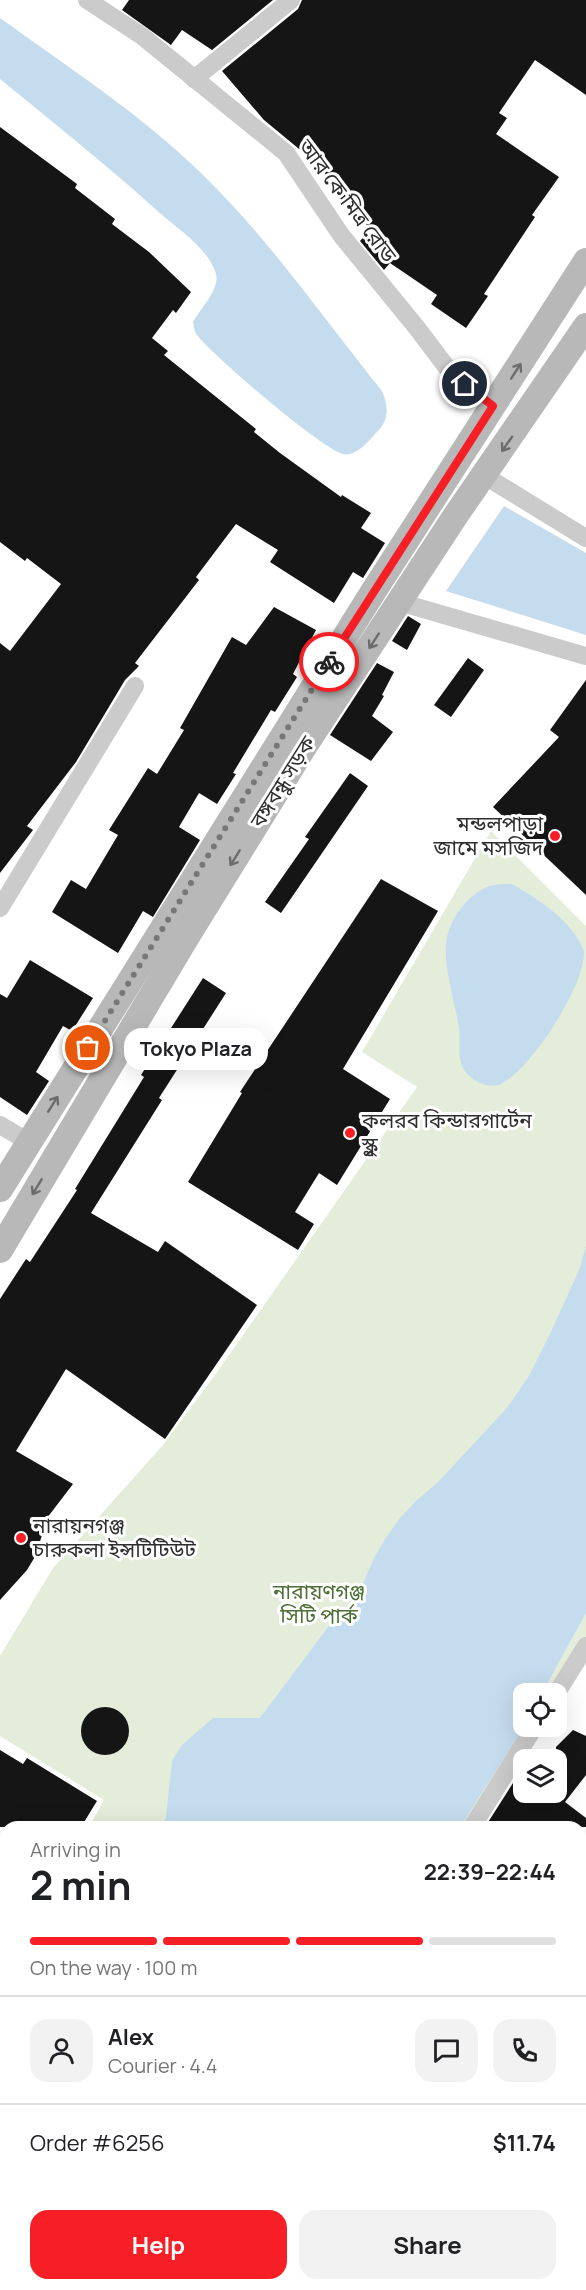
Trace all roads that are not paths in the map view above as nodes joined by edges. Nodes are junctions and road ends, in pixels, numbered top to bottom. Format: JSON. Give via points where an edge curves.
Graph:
{"nodes":[{"id":1,"x":87,"y":0,"type":"edge"},
{"id":2,"x":291,"y":0,"type":"edge"},
{"id":3,"x":194,"y":79,"type":"junction"},
{"id":4,"x":586,"y":261,"type":"edge"},
{"id":5,"x":586,"y":326,"type":"edge"},
{"id":6,"x":493,"y":406,"type":"junction"},
{"id":7,"x":485,"y":476,"type":"junction"},
{"id":8,"x":586,"y":538,"type":"edge"},
{"id":9,"x":399,"y":602,"type":"junction"},
{"id":10,"x":586,"y":656,"type":"edge"},
{"id":11,"x":135,"y":686,"type":"dead end"},
{"id":12,"x":0,"y":908,"type":"edge"},
{"id":13,"x":0,"y":1125,"type":"edge"},
{"id":14,"x":29,"y":1142,"type":"junction"},
{"id":15,"x":0,"y":1189,"type":"edge"},
{"id":16,"x":0,"y":1250,"type":"edge"},
{"id":17,"x":586,"y":1647,"type":"edge"},
{"id":18,"x":563,"y":1683,"type":"edge"},
{"id":19,"x":528,"y":1737,"type":"edge"},
{"id":20,"x":476,"y":1821,"type":"edge"}],
"edges":[{"from":1,"to":3,"type":"street","name":"আর কে মিত্র রোড","via":[[142,36]]},
{"from":2,"to":3,"type":"street"},
{"from":3,"to":6,"type":"street","name":"আর কে মিত্র রোড","via":[[286,153],[341,235],[451,374]]},
{"from":6,"to":4,"type":"main road","name":"বঙ্গবন্ধু সড়ক","one_way":true},
{"from":5,"to":7,"type":"main road","name":"বঙ্গবন্ধু সড়ক","one_way":true},
{"from":14,"to":6,"type":"main road","name":"বঙ্গবন্ধু সড়ক","one_way":true},
{"from":7,"to":8,"type":"street"},
{"from":7,"to":9,"type":"main road","name":"বঙ্গবন্ধু সড়ক"},
{"from":9,"to":10,"type":"street"},
{"from":9,"to":16,"type":"main road","name":"বঙ্গবন্ধু সড়ক","one_way":true,"via":[[186,938]]},
{"from":11,"to":12,"type":"street"},
{"from":13,"to":14,"type":"street"},
{"from":14,"to":15,"type":"main road","name":"বঙ্গবন্ধু সড়ক"},
{"from":17,"to":18,"type":"street"},
{"from":19,"to":20,"type":"street"}]}
